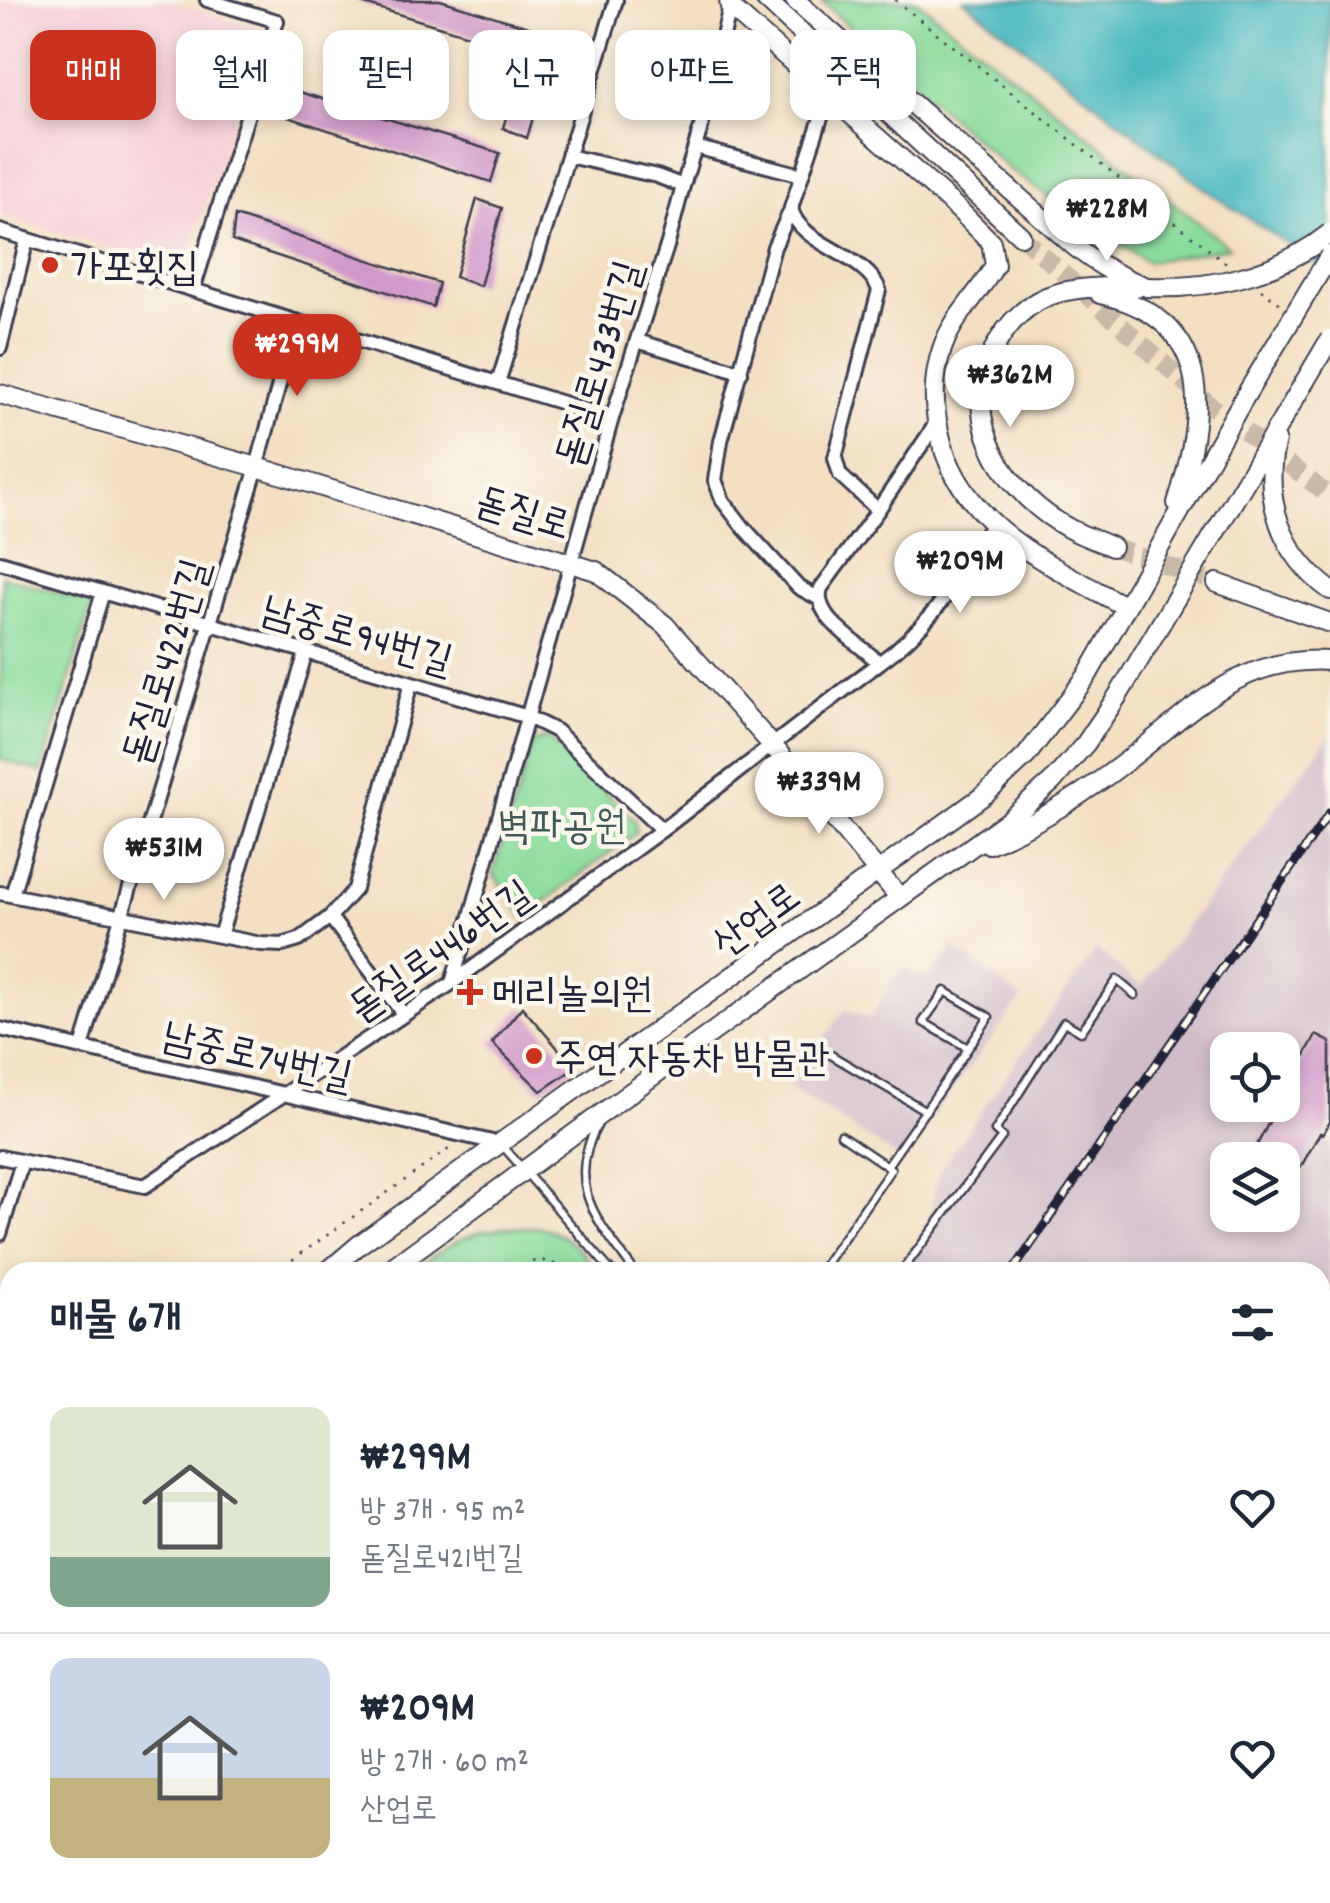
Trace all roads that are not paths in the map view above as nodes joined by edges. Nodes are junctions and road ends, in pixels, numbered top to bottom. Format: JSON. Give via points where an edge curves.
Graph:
{"nodes":[{"id":1,"x":207,"y":0,"type":"edge"},
{"id":2,"x":616,"y":0,"type":"edge"},
{"id":3,"x":766,"y":0,"type":"edge"},
{"id":4,"x":795,"y":0,"type":"edge"},
{"id":5,"x":729,"y":4,"type":"edge"},
{"id":6,"x":790,"y":59,"type":"edge"},
{"id":7,"x":820,"y":120,"type":"edge"},
{"id":8,"x":858,"y":120,"type":"edge"},
{"id":9,"x":695,"y":147,"type":"junction"},
{"id":10,"x":568,"y":156,"type":"junction"},
{"id":11,"x":802,"y":175,"type":"junction"},
{"id":12,"x":683,"y":186,"type":"junction"},
{"id":13,"x":792,"y":207,"type":"junction"},
{"id":14,"x":0,"y":231,"type":"edge"},
{"id":15,"x":1330,"y":233,"type":"edge"},
{"id":16,"x":1021,"y":236,"type":"tunnel mouth"},
{"id":17,"x":27,"y":239,"type":"junction"},
{"id":18,"x":1330,"y":255,"type":"edge"},
{"id":19,"x":1148,"y":287,"type":"junction"},
{"id":20,"x":194,"y":290,"type":"junction"},
{"id":21,"x":1069,"y":291,"type":"junction"},
{"id":22,"x":5,"y":305,"type":"edge"},
{"id":23,"x":296,"y":321,"type":"junction"},
{"id":24,"x":1330,"y":339,"type":"edge"},
{"id":25,"x":637,"y":340,"type":"junction"},
{"id":26,"x":0,"y":348,"type":"edge"},
{"id":27,"x":741,"y":372,"type":"junction"},
{"id":28,"x":498,"y":383,"type":"junction"},
{"id":29,"x":0,"y":394,"type":"edge"},
{"id":30,"x":612,"y":418,"type":"junction"},
{"id":31,"x":1282,"y":420,"type":"junction"},
{"id":32,"x":937,"y":422,"type":"junction"},
{"id":33,"x":257,"y":466,"type":"junction"},
{"id":34,"x":878,"y":510,"type":"junction"},
{"id":35,"x":992,"y":524,"type":"junction"},
{"id":36,"x":1112,"y":548,"type":"tunnel mouth"},
{"id":37,"x":1160,"y":548,"type":"junction"},
{"id":38,"x":571,"y":561,"type":"junction"},
{"id":39,"x":0,"y":562,"type":"edge"},
{"id":40,"x":1217,"y":583,"type":"tunnel mouth"},
{"id":41,"x":1330,"y":590,"type":"edge"},
{"id":42,"x":102,"y":592,"type":"junction"},
{"id":43,"x":818,"y":598,"type":"junction"},
{"id":44,"x":1126,"y":607,"type":"junction"},
{"id":45,"x":209,"y":623,"type":"junction"},
{"id":46,"x":1330,"y":624,"type":"edge"},
{"id":47,"x":306,"y":652,"type":"junction"},
{"id":48,"x":1330,"y":661,"type":"edge"},
{"id":49,"x":879,"y":663,"type":"junction"},
{"id":50,"x":411,"y":683,"type":"junction"},
{"id":51,"x":528,"y":718,"type":"junction"},
{"id":52,"x":774,"y":746,"type":"junction"},
{"id":53,"x":662,"y":830,"type":"junction"},
{"id":54,"x":961,"y":855,"type":"junction"},
{"id":55,"x":878,"y":872,"type":"junction"},
{"id":56,"x":6,"y":894,"type":"edge"},
{"id":57,"x":900,"y":898,"type":"junction"},
{"id":58,"x":120,"y":916,"type":"junction"},
{"id":59,"x":330,"y":917,"type":"junction"},
{"id":60,"x":220,"y":936,"type":"junction"},
{"id":61,"x":452,"y":984,"type":"junction"},
{"id":62,"x":1135,"y":995,"type":"dead end"},
{"id":63,"x":404,"y":1015,"type":"junction"},
{"id":64,"x":0,"y":1029,"type":"edge"},
{"id":65,"x":82,"y":1046,"type":"junction"},
{"id":66,"x":968,"y":1048,"type":"junction"},
{"id":67,"x":832,"y":1055,"type":"dead end"},
{"id":68,"x":285,"y":1094,"type":"junction"},
{"id":69,"x":926,"y":1111,"type":"junction"},
{"id":70,"x":603,"y":1115,"type":"junction"},
{"id":71,"x":841,"y":1135,"type":"dead end"},
{"id":72,"x":501,"y":1144,"type":"junction"},
{"id":73,"x":0,"y":1157,"type":"edge"},
{"id":74,"x":22,"y":1162,"type":"junction"},
{"id":75,"x":886,"y":1166,"type":"junction"},
{"id":76,"x":526,"y":1172,"type":"junction"},
{"id":77,"x":0,"y":1234,"type":"edge"},
{"id":78,"x":360,"y":1244,"type":"junction"},
{"id":79,"x":330,"y":1262,"type":"edge"},
{"id":80,"x":339,"y":1262,"type":"edge"},
{"id":81,"x":400,"y":1262,"type":"edge"},
{"id":82,"x":603,"y":1262,"type":"edge"},
{"id":83,"x":628,"y":1262,"type":"edge"},
{"id":84,"x":827,"y":1262,"type":"edge"},
{"id":85,"x":908,"y":1262,"type":"edge"}],
"edges":[{"from":1,"to":20,"type":"street","via":[[277,21]]},
{"from":2,"to":10,"type":"street"},
{"from":3,"to":16,"type":"main road"},
{"from":4,"to":19,"type":"main road","via":[[1072,246]]},
{"from":5,"to":6,"type":"main road"},
{"from":5,"to":9,"type":"street","name":"돋질로433번길"},
{"from":7,"to":11,"type":"street"},
{"from":8,"to":32,"type":"main road","via":[[994,248],[991,272],[952,324],[941,351]]},
{"from":9,"to":11,"type":"street"},
{"from":9,"to":12,"type":"street","name":"돋질로433번길"},
{"from":10,"to":12,"type":"street"},
{"from":10,"to":28,"type":"street"},
{"from":11,"to":13,"type":"street"},
{"from":12,"to":25,"type":"street","name":"돋질로433번길"},
{"from":13,"to":27,"type":"street","via":[[774,247]]},
{"from":13,"to":34,"type":"street","via":[[798,224],[869,273],[879,290],[835,458],[840,475]]},
{"from":14,"to":17,"type":"street"},
{"from":15,"to":19,"type":"main road","bridge":true,"via":[[1290,259],[1232,280]]},
{"from":17,"to":20,"type":"street"},
{"from":17,"to":22,"type":"street"},
{"from":18,"to":37,"type":"main road","name":"산업로","bridge":true},
{"from":19,"to":21,"type":"main road"},
{"from":20,"to":23,"type":"street"},
{"from":21,"to":36,"type":"main road","via":[[1024,311],[994,347],[980,394],[983,422],[1001,467],[1037,506]]},
{"from":21,"to":37,"type":"main road","via":[[1140,306],[1188,353],[1197,422]]},
{"from":22,"to":26,"type":"street"},
{"from":23,"to":28,"type":"street"},
{"from":23,"to":33,"type":"street","name":"돋질로422번길"},
{"from":24,"to":31,"type":"main road","name":"산업로","bridge":true},
{"from":25,"to":27,"type":"street"},
{"from":25,"to":30,"type":"street","name":"돋질로433번길"},
{"from":27,"to":43,"type":"street","via":[[717,458],[716,488],[798,587]]},
{"from":28,"to":30,"type":"street"},
{"from":29,"to":33,"type":"main road","name":"돋질로"},
{"from":30,"to":38,"type":"street","name":"돋질로433번길"},
{"from":31,"to":41,"type":"main road","via":[[1272,460],[1276,516],[1290,549]]},
{"from":31,"to":54,"type":"main road","name":"산업로","via":[[1086,743],[1052,782]]},
{"from":32,"to":34,"type":"street"},
{"from":32,"to":35,"type":"main road","via":[[959,487]]},
{"from":33,"to":38,"type":"main road","name":"돋질로"},
{"from":33,"to":45,"type":"street","name":"돋질로422번길"},
{"from":34,"to":43,"type":"street"},
{"from":35,"to":44,"type":"main road"},
{"from":35,"to":49,"type":"street","name":"돋질로446번길","via":[[947,598]]},
{"from":37,"to":44,"type":"main road","name":"산업로"},
{"from":38,"to":51,"type":"street","name":"돋질로433번길"},
{"from":38,"to":52,"type":"main road","name":"돋질로","via":[[666,625]]},
{"from":39,"to":42,"type":"street","name":"남중로94번길"},
{"from":40,"to":46,"type":"main road"},
{"from":42,"to":45,"type":"street","name":"남중로94번길"},
{"from":42,"to":56,"type":"street"},
{"from":43,"to":49,"type":"street","via":[[823,612]]},
{"from":44,"to":55,"type":"main road","name":"산업로","via":[[1087,676],[1026,756]]},
{"from":45,"to":47,"type":"street","name":"남중로94번길"},
{"from":45,"to":58,"type":"street","name":"돋질로422번길"},
{"from":47,"to":50,"type":"street","name":"남중로94번길"},
{"from":47,"to":60,"type":"street"},
{"from":48,"to":54,"type":"main road","via":[[1286,661],[1242,676],[1052,813]]},
{"from":49,"to":52,"type":"street","name":"돋질로446번길"},
{"from":50,"to":51,"type":"street","name":"남중로94번길"},
{"from":50,"to":59,"type":"street","via":[[355,889]]},
{"from":51,"to":53,"type":"street","name":"남중로94번길","via":[[556,731]]},
{"from":51,"to":61,"type":"street","name":"돋질로433번길"},
{"from":52,"to":53,"type":"street","name":"돋질로446번길"},
{"from":52,"to":55,"type":"main road","name":"돋질로"},
{"from":53,"to":61,"type":"street","name":"돋질로446번길"},
{"from":54,"to":57,"type":"main road","name":"산업로"},
{"from":55,"to":57,"type":"main road","name":"돋질로"},
{"from":55,"to":72,"type":"main road","name":"산업로"},
{"from":56,"to":58,"type":"street"},
{"from":57,"to":70,"type":"main road","name":"산업로"},
{"from":58,"to":60,"type":"street"},
{"from":58,"to":65,"type":"street","name":"돋질로422번길"},
{"from":59,"to":60,"type":"street","via":[[282,945]]},
{"from":59,"to":63,"type":"street"},
{"from":61,"to":63,"type":"street","name":"돋질로446번길"},
{"from":62,"to":85,"type":"lane","via":[[1117,980],[1080,1032],[1064,1022],[994,1131],[1002,1137]]},
{"from":63,"to":68,"type":"street","name":"돋질로446번길"},
{"from":64,"to":65,"type":"street","name":"남중로74번길"},
{"from":65,"to":68,"type":"street","name":"남중로74번길"},
{"from":66,"to":66,"type":"lane","via":[[989,1017],[945,991],[923,1022]]},
{"from":66,"to":69,"type":"lane"},
{"from":67,"to":69,"type":"lane"},
{"from":68,"to":72,"type":"street","name":"남중로74번길"},
{"from":68,"to":74,"type":"street","name":"돋질로446번길","via":[[145,1186]]},
{"from":69,"to":75,"type":"lane"},
{"from":70,"to":76,"type":"main road","name":"산업로"},
{"from":70,"to":83,"type":"lane","via":[[585,1155],[584,1190]]},
{"from":71,"to":75,"type":"lane"},
{"from":72,"to":76,"type":"lane"},
{"from":72,"to":78,"type":"main road","name":"산업로"},
{"from":73,"to":74,"type":"street","name":"돋질로446번길"},
{"from":74,"to":77,"type":"street"},
{"from":75,"to":84,"type":"lane","via":[[891,1169]]},
{"from":76,"to":81,"type":"main road","name":"산업로"},
{"from":76,"to":82,"type":"lane"},
{"from":78,"to":79,"type":"main road"},
{"from":78,"to":80,"type":"main road","name":"산업로"}]}
